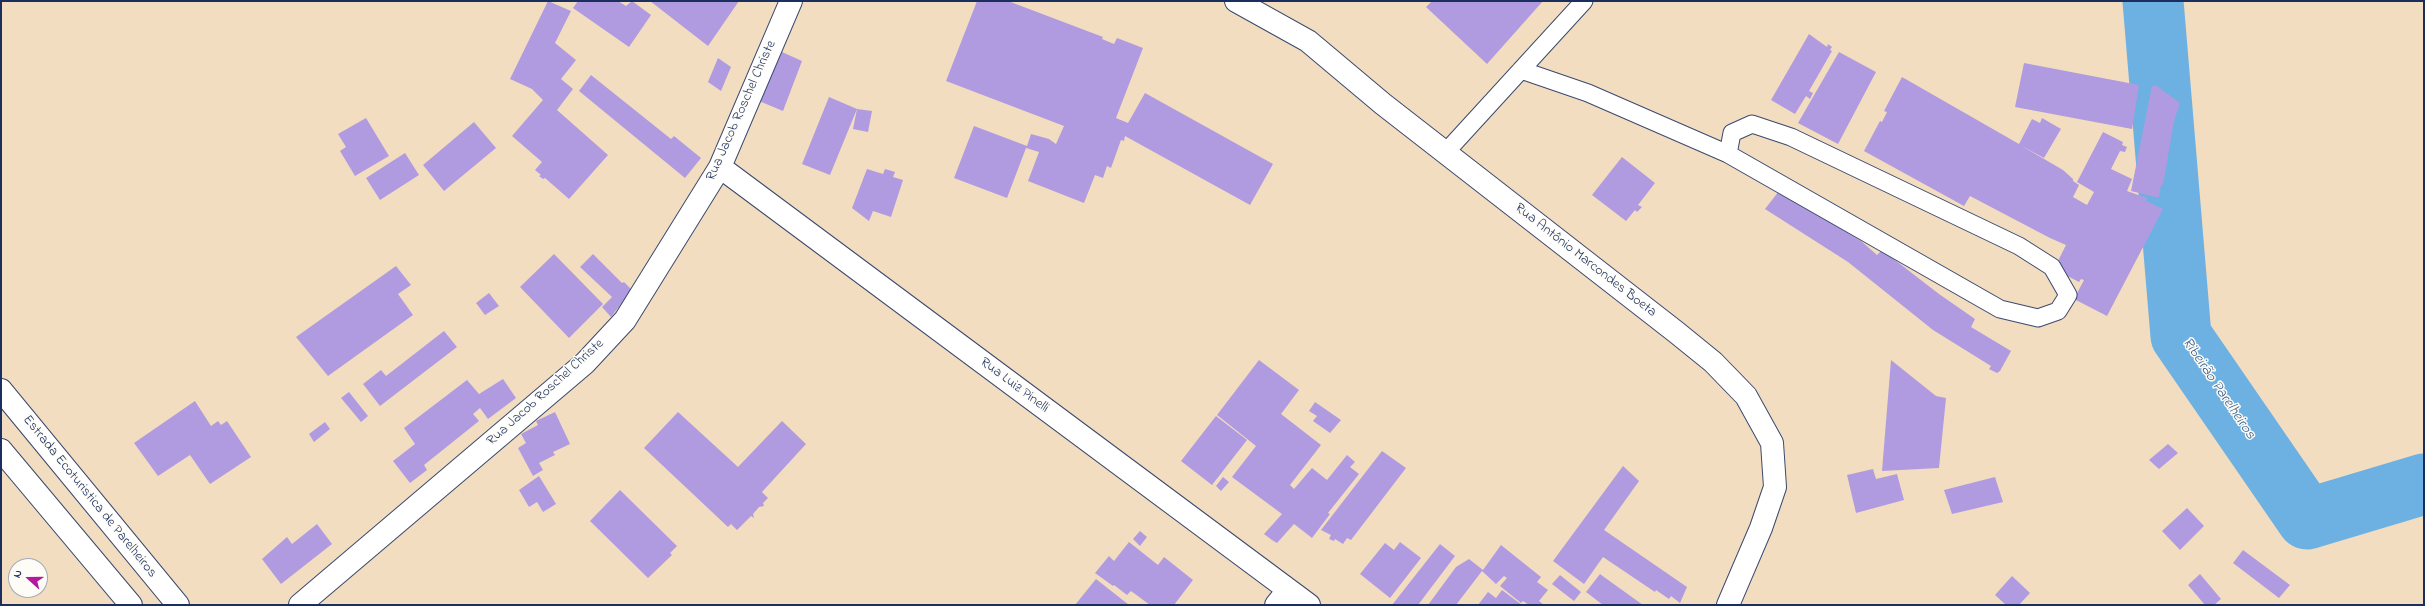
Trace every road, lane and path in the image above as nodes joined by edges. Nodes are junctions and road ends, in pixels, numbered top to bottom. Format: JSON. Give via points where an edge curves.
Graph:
{"nodes":[{"id":1,"x":791,"y":1,"type":"edge"},
{"id":2,"x":1236,"y":1,"type":"edge"},
{"id":3,"x":1584,"y":1,"type":"edge"},
{"id":4,"x":1521,"y":70,"type":"junction"},
{"id":5,"x":1445,"y":153,"type":"junction"},
{"id":6,"x":1728,"y":154,"type":"junction"},
{"id":7,"x":720,"y":166,"type":"junction"},
{"id":8,"x":1,"y":390,"type":"edge"},
{"id":9,"x":1,"y":450,"type":"edge"},
{"id":10,"x":1282,"y":597,"type":"edge"},
{"id":11,"x":131,"y":605,"type":"edge"},
{"id":12,"x":178,"y":605,"type":"edge"},
{"id":13,"x":300,"y":605,"type":"edge"},
{"id":14,"x":1309,"y":605,"type":"edge"},
{"id":15,"x":1728,"y":605,"type":"edge"}],
"edges":[{"from":1,"to":7,"type":"street","name":"Rua Jacob Roschel Christe"},
{"from":2,"to":5,"type":"street","name":"Rua Antônio Marcondes Boeta","via":[[1308,41]]},
{"from":3,"to":4,"type":"lane"},
{"from":4,"to":5,"type":"lane"},
{"from":4,"to":6,"type":"lane","via":[[1588,94]]},
{"from":5,"to":15,"type":"street","name":"Rua Antônio Marcondes Boeta","via":[[1676,332],[1713,362],[1746,396],[1772,443],[1776,487]]},
{"from":6,"to":6,"type":"lane","via":[[2000,309],[2038,318],[2058,311],[2068,295],[2052,267],[2019,246],[1791,137],[1752,124],[1732,133]]},
{"from":7,"to":10,"type":"street","name":"Rua Luiz Pinelli"},
{"from":7,"to":13,"type":"street","name":"Rua Jacob Roschel Christe","via":[[625,320],[585,363]]},
{"from":8,"to":12,"type":"street","name":"Estrada Ecoturistica de Parelheiros"},
{"from":9,"to":11,"type":"street"},
{"from":10,"to":14,"type":"street","name":"Rua Luiz Pinelli"}]}
